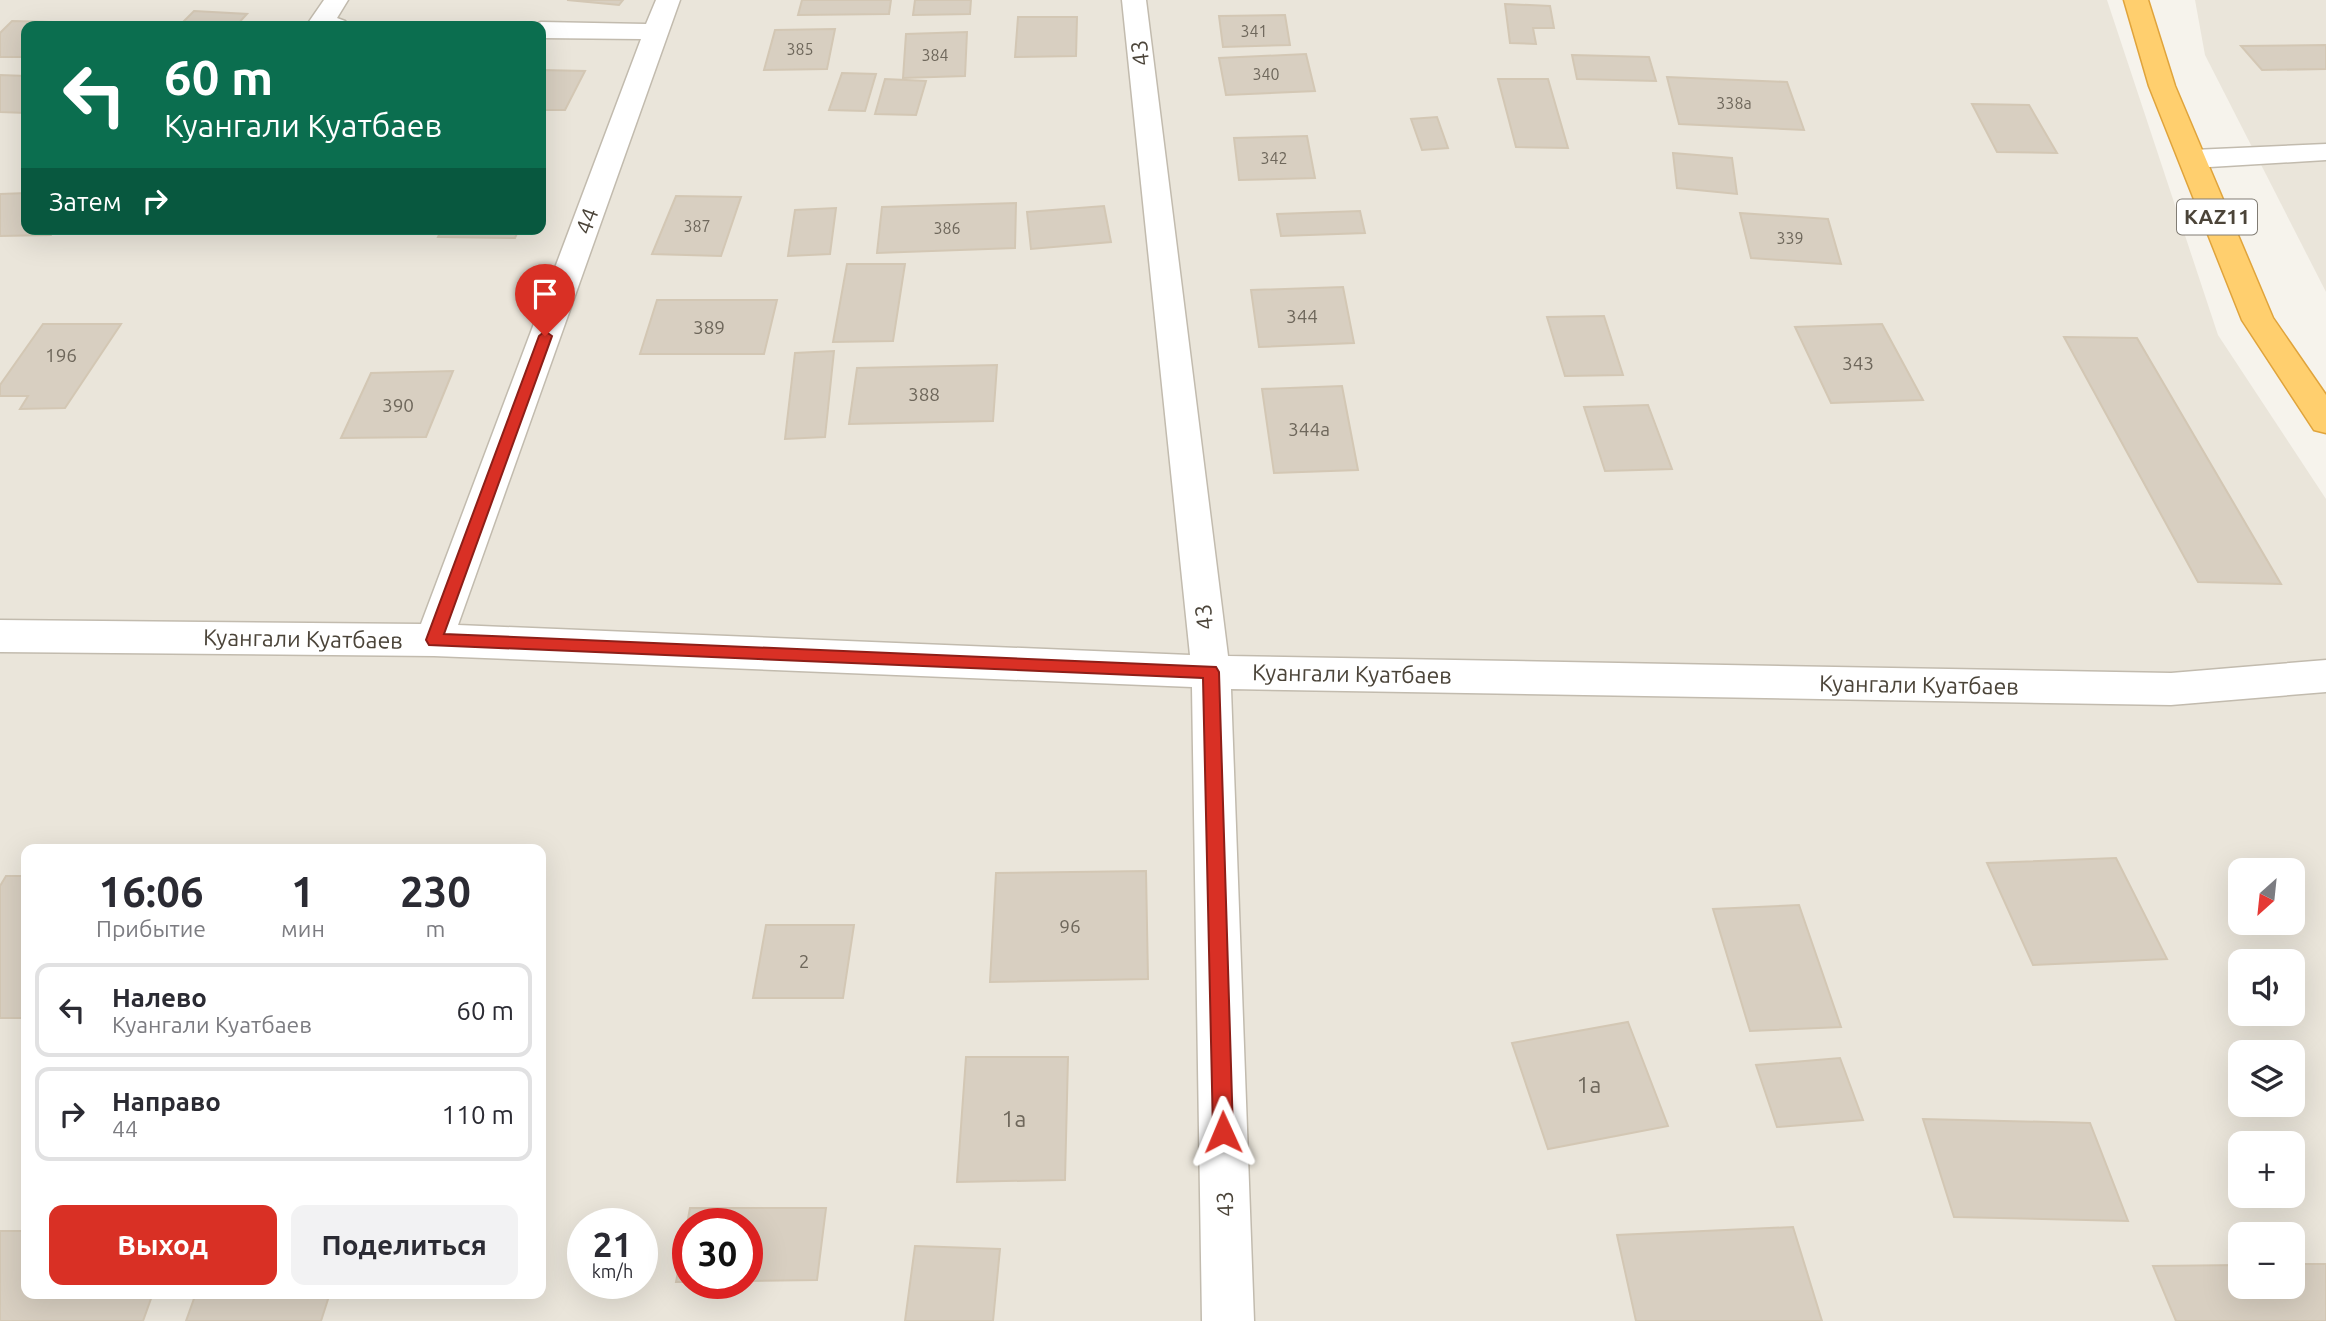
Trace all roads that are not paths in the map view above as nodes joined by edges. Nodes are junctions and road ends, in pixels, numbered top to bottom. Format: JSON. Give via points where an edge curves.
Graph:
{"nodes":[{"id":1,"x":336,"y":0,"type":"edge"},
{"id":2,"x":668,"y":0,"type":"edge"},
{"id":3,"x":1134,"y":0,"type":"edge"},
{"id":4,"x":2136,"y":0,"type":"edge"},
{"id":5,"x":322,"y":21,"type":"edge"},
{"id":6,"x":546,"y":30,"type":"edge"},
{"id":7,"x":656,"y":32,"type":"junction"},
{"id":8,"x":2326,"y":152,"type":"edge"},
{"id":9,"x":2193,"y":159,"type":"junction"},
{"id":10,"x":2326,"y":421,"type":"edge"},
{"id":11,"x":0,"y":636,"type":"edge"},
{"id":12,"x":434,"y":640,"type":"junction"},
{"id":13,"x":1211,"y":672,"type":"junction"},
{"id":14,"x":2326,"y":676,"type":"edge"},
{"id":15,"x":1228,"y":1321,"type":"edge"}],
"edges":[{"from":1,"to":5,"type":"street"},
{"from":2,"to":7,"type":"street","name":"44"},
{"from":3,"to":13,"type":"street","name":"43"},
{"from":4,"to":9,"type":"highway","number":"KAZ11","via":[[2162,86]]},
{"from":6,"to":7,"type":"street"},
{"from":7,"to":12,"type":"street","name":"44"},
{"from":8,"to":9,"type":"street"},
{"from":9,"to":10,"type":"highway","number":"KAZ11","via":[[2258,320]]},
{"from":11,"to":12,"type":"street","name":"Куангали Куатбаев"},
{"from":12,"to":13,"type":"street","name":"Куангали Куатбаев"},
{"from":13,"to":14,"type":"street","name":"Куангали Куатбаев","via":[[2171,689]]},
{"from":13,"to":15,"type":"street","name":"43"}]}
